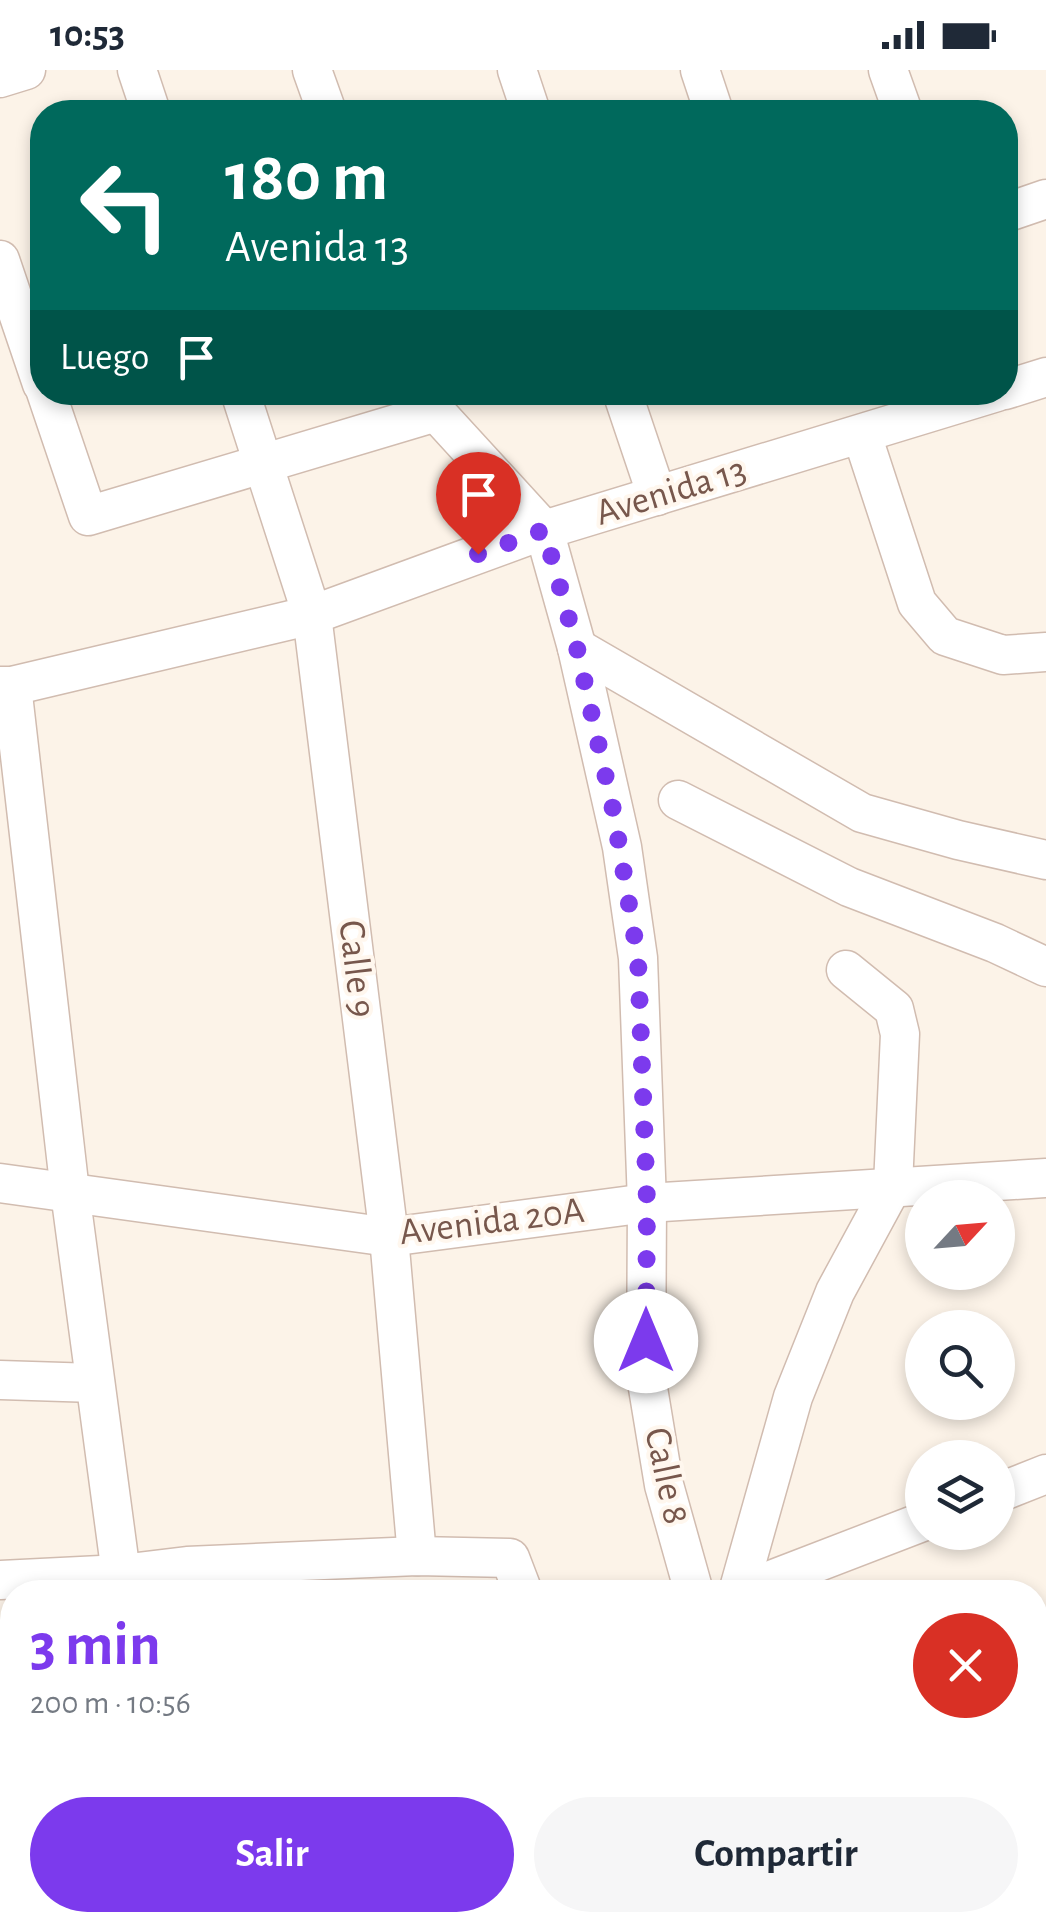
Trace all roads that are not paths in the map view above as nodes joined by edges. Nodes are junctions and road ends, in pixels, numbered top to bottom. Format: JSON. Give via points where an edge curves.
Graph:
{"nodes":[{"id":1,"x":26,"y":70,"type":"edge"},
{"id":2,"x":138,"y":70,"type":"edge"},
{"id":3,"x":312,"y":70,"type":"edge"},
{"id":4,"x":517,"y":70,"type":"edge"},
{"id":5,"x":700,"y":70,"type":"edge"},
{"id":6,"x":888,"y":70,"type":"edge"},
{"id":7,"x":0,"y":78,"type":"edge"},
{"id":8,"x":147,"y":100,"type":"edge"},
{"id":9,"x":323,"y":100,"type":"edge"},
{"id":10,"x":527,"y":100,"type":"edge"},
{"id":11,"x":710,"y":100,"type":"edge"},
{"id":12,"x":899,"y":100,"type":"edge"},
{"id":13,"x":1046,"y":200,"type":"edge"},
{"id":14,"x":1018,"y":208,"type":"edge"},
{"id":15,"x":0,"y":260,"type":"edge"},
{"id":16,"x":30,"y":349,"type":"edge"},
{"id":17,"x":1046,"y":377,"type":"edge"},
{"id":18,"x":1018,"y":386,"type":"edge"},
{"id":19,"x":50,"y":405,"type":"edge"},
{"id":20,"x":244,"y":405,"type":"edge"},
{"id":21,"x":424,"y":405,"type":"edge"},
{"id":22,"x":435,"y":405,"type":"edge"},
{"id":23,"x":626,"y":405,"type":"edge"},
{"id":24,"x":956,"y":405,"type":"edge"},
{"id":25,"x":862,"y":435,"type":"junction"},
{"id":26,"x":262,"y":462,"type":"junction"},
{"id":27,"x":651,"y":480,"type":"junction"},
{"id":28,"x":544,"y":530,"type":"junction"},
{"id":29,"x":312,"y":615,"type":"junction"},
{"id":30,"x":577,"y":648,"type":"junction"},
{"id":31,"x":1046,"y":652,"type":"edge"},
{"id":32,"x":6,"y":686,"type":"edge"},
{"id":33,"x":678,"y":800,"type":"dead end"},
{"id":34,"x":1046,"y":860,"type":"edge"},
{"id":35,"x":1046,"y":968,"type":"edge"},
{"id":36,"x":846,"y":970,"type":"dead end"},
{"id":37,"x":1046,"y":1178,"type":"edge"},
{"id":38,"x":0,"y":1183,"type":"edge"},
{"id":39,"x":894,"y":1185,"type":"junction"},
{"id":40,"x":70,"y":1192,"type":"junction"},
{"id":41,"x":647,"y":1202,"type":"junction"},
{"id":42,"x":389,"y":1237,"type":"junction"},
{"id":43,"x":0,"y":1380,"type":"edge"},
{"id":44,"x":95,"y":1382,"type":"junction"},
{"id":45,"x":1046,"y":1474,"type":"edge"},
{"id":46,"x":1015,"y":1486,"type":"edge"},
{"id":47,"x":905,"y":1529,"type":"edge"},
{"id":48,"x":417,"y":1556,"type":"junction"},
{"id":49,"x":121,"y":1574,"type":"junction"},
{"id":50,"x":189,"y":1579,"type":"edge"},
{"id":51,"x":0,"y":1580,"type":"edge"},
{"id":52,"x":518,"y":1580,"type":"edge"},
{"id":53,"x":691,"y":1580,"type":"edge"},
{"id":54,"x":742,"y":1580,"type":"edge"},
{"id":55,"x":770,"y":1580,"type":"edge"}],
"edges":[{"from":1,"to":7,"type":"street"},
{"from":2,"to":8,"type":"street"},
{"from":3,"to":9,"type":"street"},
{"from":4,"to":10,"type":"street"},
{"from":5,"to":11,"type":"street"},
{"from":6,"to":12,"type":"street"},
{"from":13,"to":14,"type":"street"},
{"from":15,"to":16,"type":"street"},
{"from":17,"to":18,"type":"street"},
{"from":19,"to":26,"type":"street","via":[[88,516]]},
{"from":20,"to":26,"type":"street","name":"Calle 9"},
{"from":21,"to":26,"type":"street"},
{"from":22,"to":28,"type":"street","name":"Calle 8"},
{"from":23,"to":27,"type":"street"},
{"from":24,"to":25,"type":"street","name":"Avenida 13"},
{"from":25,"to":27,"type":"street","name":"Avenida 13"},
{"from":25,"to":31,"type":"street","via":[[917,602],[945,636],[1003,655]]},
{"from":26,"to":29,"type":"street","name":"Calle 9"},
{"from":27,"to":28,"type":"street","name":"Avenida 13"},
{"from":28,"to":29,"type":"street","name":"Avenida 13"},
{"from":28,"to":30,"type":"street","name":"Calle 8"},
{"from":29,"to":32,"type":"street","name":"Avenida 13"},
{"from":29,"to":42,"type":"street","name":"Calle 9"},
{"from":30,"to":34,"type":"street","via":[[862,813]]},
{"from":30,"to":41,"type":"street","name":"Calle 8","via":[[622,847],[638,958]]},
{"from":32,"to":40,"type":"street"},
{"from":33,"to":35,"type":"street","via":[[849,886]]},
{"from":36,"to":39,"type":"street","via":[[894,1009],[900,1034]]},
{"from":37,"to":39,"type":"street","name":"Avenida 20A"},
{"from":38,"to":40,"type":"street","name":"Avenida 20A"},
{"from":39,"to":41,"type":"street","name":"Avenida 20A"},
{"from":39,"to":54,"type":"street","via":[[835,1292],[793,1397]]},
{"from":40,"to":42,"type":"street","name":"Avenida 20A"},
{"from":40,"to":44,"type":"street"},
{"from":41,"to":42,"type":"street","name":"Avenida 20A"},
{"from":41,"to":53,"type":"street","name":"Calle 8","via":[[646,1376],[664,1485]]},
{"from":42,"to":48,"type":"street","name":"Calle 9"},
{"from":43,"to":44,"type":"street"},
{"from":44,"to":49,"type":"street"},
{"from":45,"to":46,"type":"street"},
{"from":47,"to":55,"type":"street"},
{"from":48,"to":50,"type":"street"},
{"from":48,"to":52,"type":"street","via":[[510,1558]]},
{"from":49,"to":50,"type":"street"},
{"from":49,"to":51,"type":"street"}]}
